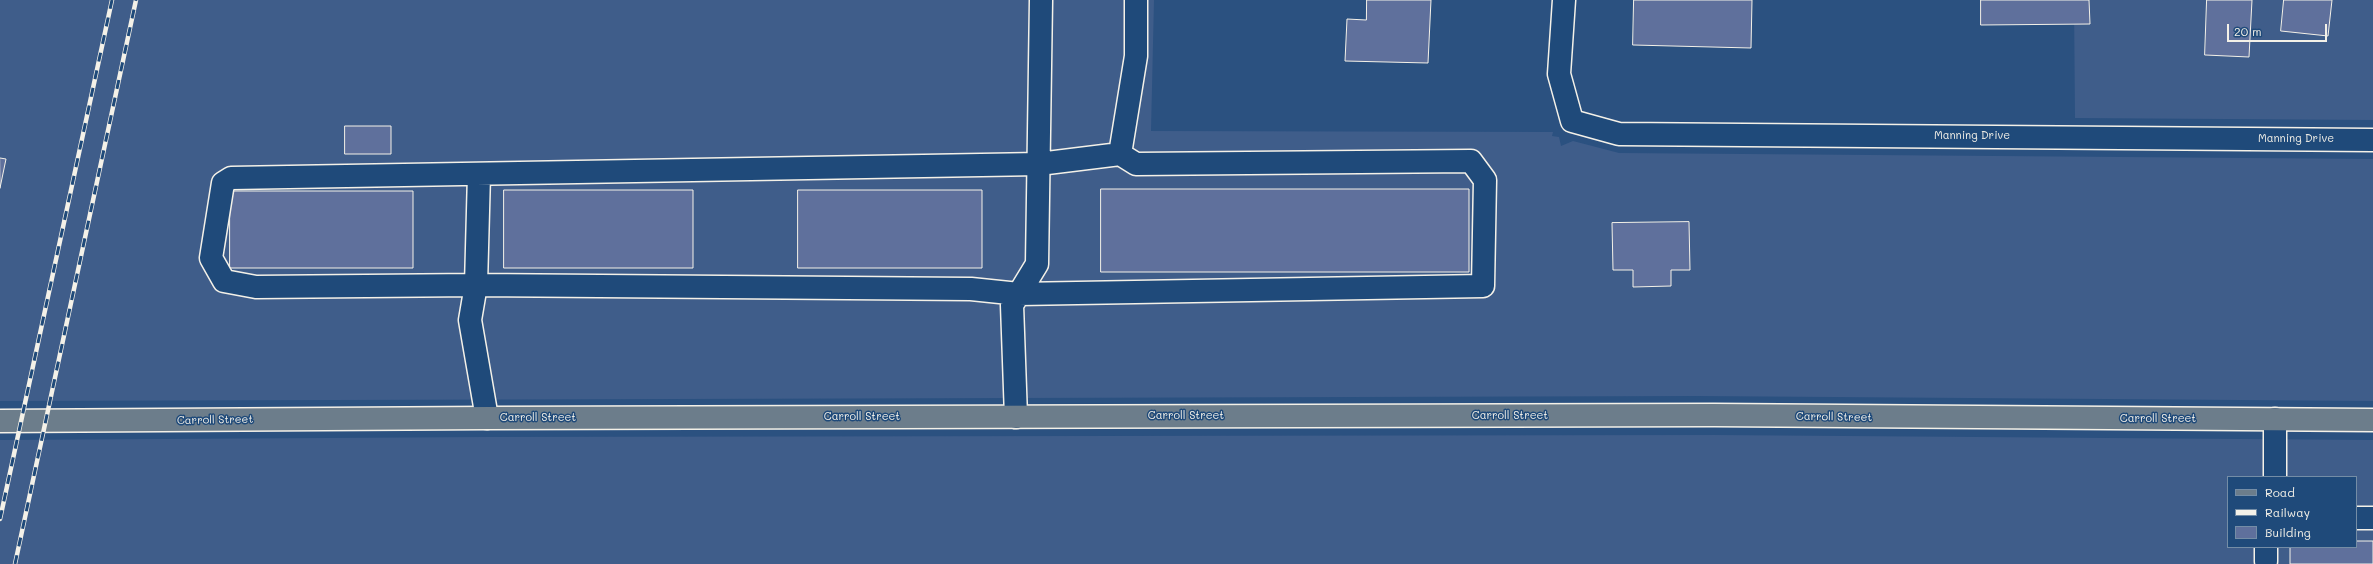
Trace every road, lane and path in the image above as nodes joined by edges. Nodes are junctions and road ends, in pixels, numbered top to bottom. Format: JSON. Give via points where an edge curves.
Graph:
{"nodes":[{"id":1,"x":1041,"y":0,"type":"edge"},
{"id":2,"x":1136,"y":0,"type":"edge"},
{"id":3,"x":1564,"y":0,"type":"edge"},
{"id":4,"x":2373,"y":140,"type":"edge"},
{"id":5,"x":1120,"y":154,"type":"junction"},
{"id":6,"x":1039,"y":164,"type":"junction"},
{"id":7,"x":479,"y":174,"type":"junction"},
{"id":8,"x":476,"y":285,"type":"junction"},
{"id":9,"x":1019,"y":294,"type":"junction"},
{"id":10,"x":1016,"y":416,"type":"junction"},
{"id":11,"x":487,"y":418,"type":"junction"},
{"id":12,"x":2275,"y":419,"type":"junction"},
{"id":13,"x":2373,"y":420,"type":"edge"},
{"id":14,"x":0,"y":421,"type":"edge"},
{"id":15,"x":2275,"y":476,"type":"edge"},
{"id":16,"x":2357,"y":518,"type":"edge"},
{"id":17,"x":2373,"y":518,"type":"edge"}],
"edges":[{"from":1,"to":6,"type":"street"},
{"from":2,"to":5,"type":"street","via":[[1136,56]]},
{"from":3,"to":4,"type":"street","name":"Manning Drive","via":[[1559,74],[1572,121],[1619,134]]},
{"from":5,"to":6,"type":"street"},
{"from":5,"to":9,"type":"street","via":[[1136,164],[1471,161],[1486,180],[1483,286]]},
{"from":6,"to":7,"type":"street"},
{"from":6,"to":9,"type":"street","via":[[1037,264]]},
{"from":7,"to":8,"type":"street"},
{"from":7,"to":8,"type":"street","via":[[231,178],[223,183],[211,258],[224,281],[256,287]]},
{"from":8,"to":9,"type":"street","via":[[972,289]]},
{"from":8,"to":11,"type":"street","via":[[470,320]]},
{"from":9,"to":10,"type":"street","via":[[1012,305]]},
{"from":10,"to":11,"type":"main road","name":"Carroll Street"},
{"from":10,"to":12,"type":"main road","name":"Carroll Street","via":[[1714,415]]},
{"from":11,"to":14,"type":"main road","name":"Carroll Street"},
{"from":12,"to":13,"type":"main road","name":"Carroll Street"},
{"from":12,"to":15,"type":"street"},
{"from":16,"to":17,"type":"street"}]}
